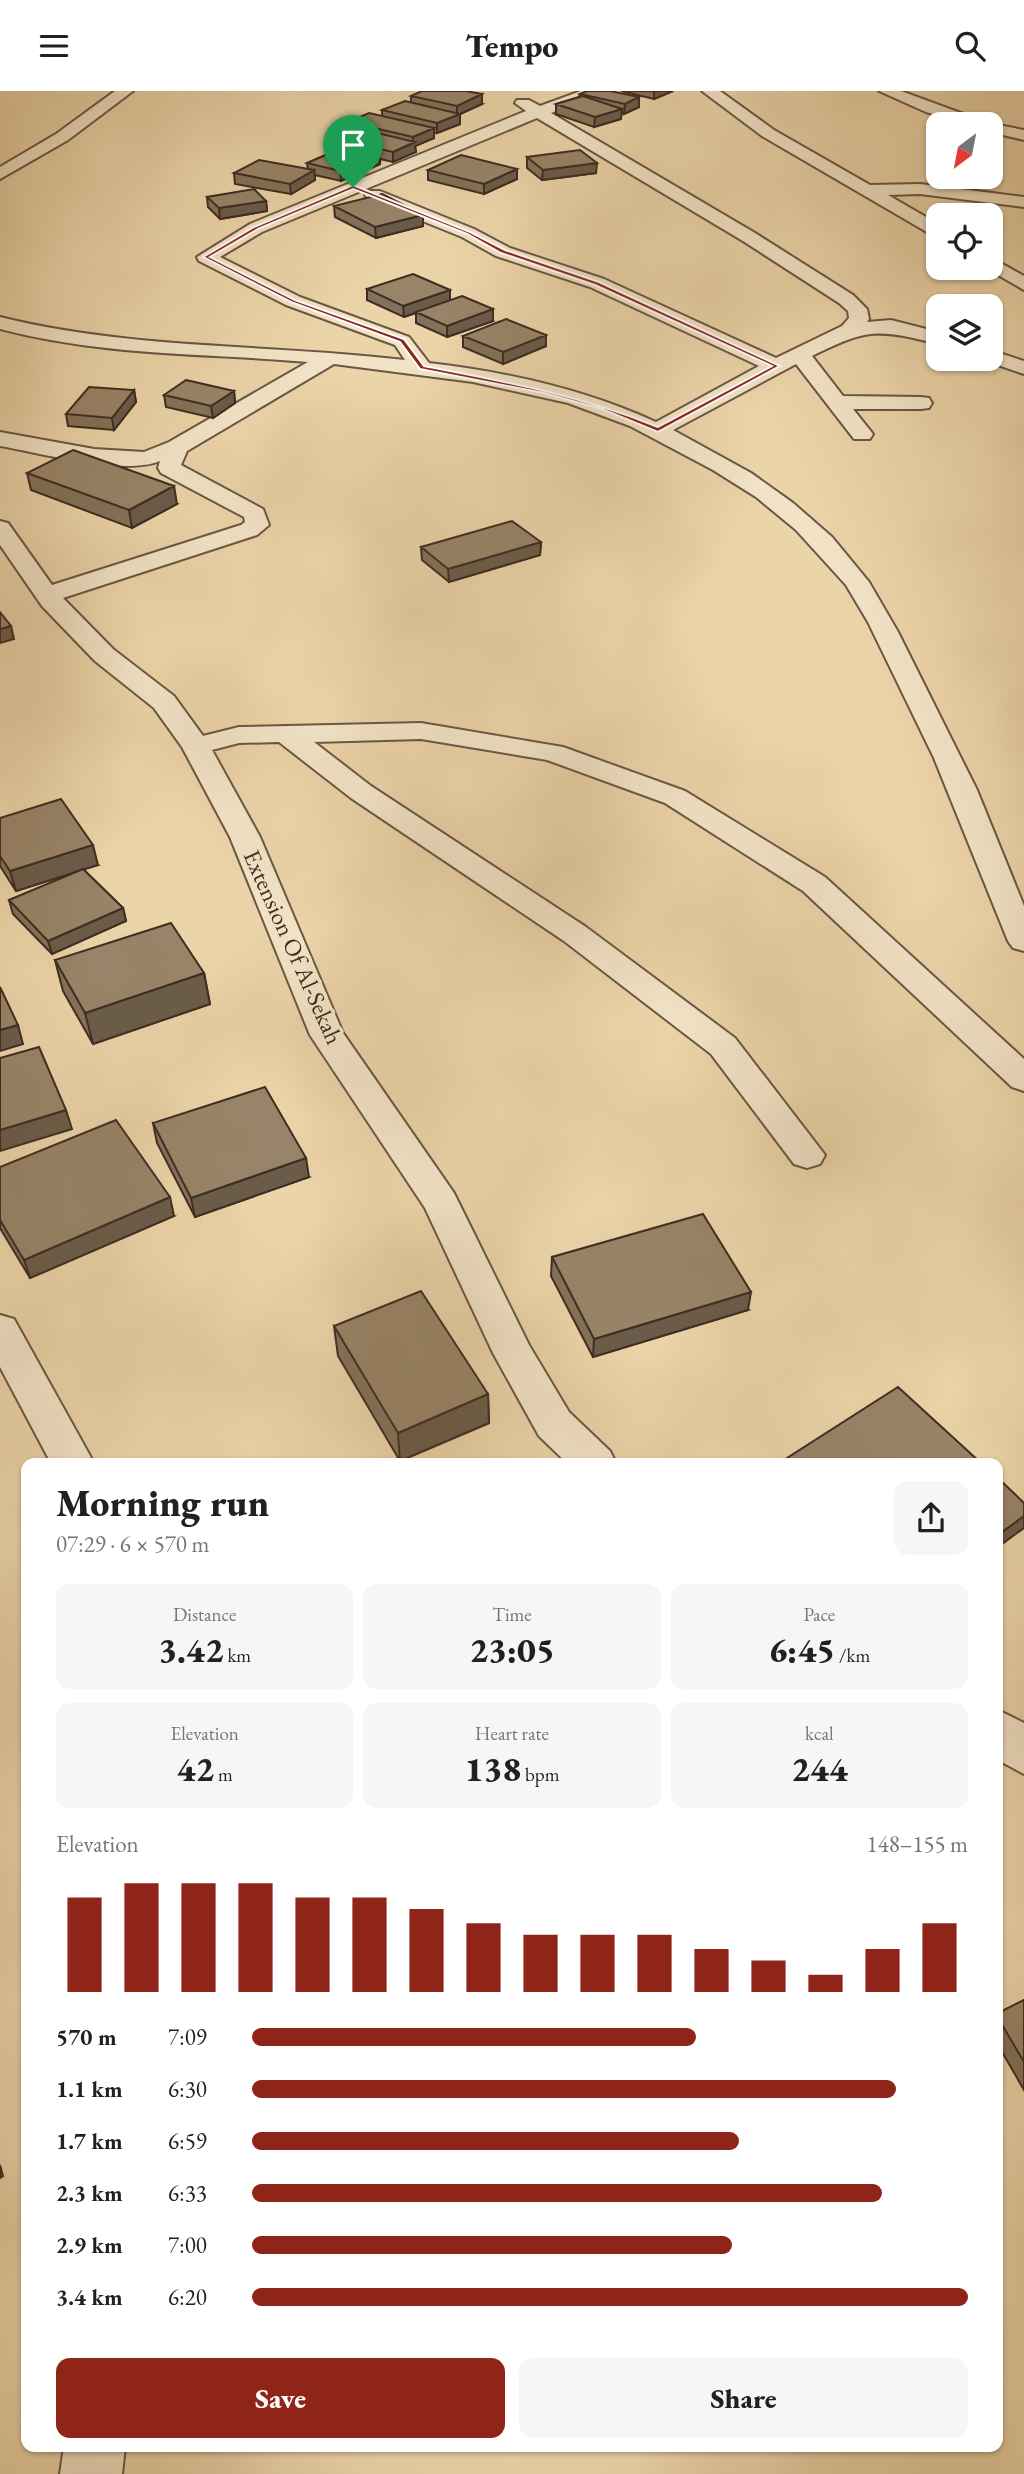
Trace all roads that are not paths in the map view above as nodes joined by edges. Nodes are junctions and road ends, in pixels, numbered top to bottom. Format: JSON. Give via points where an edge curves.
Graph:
{"nodes":[{"id":1,"x":125,"y":91,"type":"edge"},
{"id":2,"x":520,"y":91,"type":"edge"},
{"id":3,"x":596,"y":91,"type":"edge"},
{"id":4,"x":710,"y":91,"type":"edge"},
{"id":5,"x":887,"y":91,"type":"edge"},
{"id":6,"x":942,"y":112,"type":"edge"},
{"id":7,"x":536,"y":113,"type":"junction"},
{"id":8,"x":1003,"y":130,"type":"edge"},
{"id":9,"x":1024,"y":135,"type":"edge"},
{"id":10,"x":0,"y":174,"type":"edge"},
{"id":11,"x":353,"y":187,"type":"junction"},
{"id":12,"x":865,"y":190,"type":"junction"},
{"id":13,"x":1024,"y":202,"type":"edge"},
{"id":14,"x":926,"y":224,"type":"edge"},
{"id":15,"x":1003,"y":271,"type":"edge"},
{"id":16,"x":1024,"y":283,"type":"edge"},
{"id":17,"x":0,"y":323,"type":"edge"},
{"id":18,"x":849,"y":330,"type":"junction"},
{"id":19,"x":926,"y":335,"type":"edge"},
{"id":20,"x":800,"y":355,"type":"junction"},
{"id":21,"x":330,"y":358,"type":"junction"},
{"id":22,"x":1003,"y":361,"type":"edge"},
{"id":23,"x":777,"y":366,"type":"junction"},
{"id":24,"x":422,"y":367,"type":"junction"},
{"id":25,"x":1024,"y":368,"type":"edge"},
{"id":26,"x":837,"y":402,"type":"junction"},
{"id":27,"x":921,"y":403,"type":"dead end"},
{"id":28,"x":658,"y":430,"type":"junction"},
{"id":29,"x":862,"y":434,"type":"dead end"},
{"id":30,"x":0,"y":439,"type":"edge"},
{"id":31,"x":177,"y":447,"type":"junction"},
{"id":32,"x":0,"y":528,"type":"edge"},
{"id":33,"x":48,"y":595,"type":"junction"},
{"id":34,"x":286,"y":734,"type":"junction"},
{"id":35,"x":196,"y":746,"type":"junction"},
{"id":36,"x":1020,"y":926,"type":"edge"},
{"id":37,"x":1024,"y":1079,"type":"edge"},
{"id":38,"x":807,"y":1155,"type":"dead end"},
{"id":39,"x":0,"y":1330,"type":"edge"},
{"id":40,"x":70,"y":1458,"type":"edge"},
{"id":41,"x":590,"y":1458,"type":"edge"},
{"id":42,"x":1003,"y":1736,"type":"edge"},
{"id":43,"x":1024,"y":1751,"type":"edge"},
{"id":44,"x":94,"y":2452,"type":"edge"},
{"id":45,"x":92,"y":2474,"type":"edge"}],
"edges":[{"from":1,"to":10,"type":"street"},
{"from":2,"to":7,"type":"street","via":[[520,99]]},
{"from":3,"to":7,"type":"street"},
{"from":4,"to":12,"type":"street","via":[[768,133]]},
{"from":5,"to":6,"type":"street"},
{"from":7,"to":11,"type":"street"},
{"from":7,"to":18,"type":"street","via":[[846,299],[857,309],[859,319]]},
{"from":8,"to":9,"type":"street"},
{"from":11,"to":23,"type":"street","via":[[503,251],[597,283]]},
{"from":11,"to":24,"type":"street","via":[[256,228],[206,257],[293,301],[402,341]]},
{"from":12,"to":13,"type":"street","via":[[920,189]]},
{"from":12,"to":14,"type":"street"},
{"from":15,"to":16,"type":"street"},
{"from":17,"to":21,"type":"street","via":[[92,341]]},
{"from":18,"to":19,"type":"street","via":[[891,327]]},
{"from":18,"to":20,"type":"street"},
{"from":20,"to":23,"type":"street"},
{"from":20,"to":26,"type":"street"},
{"from":21,"to":24,"type":"street"},
{"from":21,"to":31,"type":"street"},
{"from":22,"to":25,"type":"street"},
{"from":23,"to":28,"type":"street"},
{"from":24,"to":28,"type":"street","via":[[545,391],[605,408]]},
{"from":26,"to":27,"type":"street"},
{"from":26,"to":29,"type":"street"},
{"from":28,"to":36,"type":"street","via":[[781,504],[844,567],[870,601],[952,767]]},
{"from":30,"to":31,"type":"street","via":[[146,460]]},
{"from":31,"to":33,"type":"street","via":[[169,468],[255,514],[257,524]]},
{"from":32,"to":33,"type":"street","name":"Extension Of Al-Sekah"},
{"from":33,"to":35,"type":"street","name":"Extension Of Al-Sekah","via":[[104,655],[164,702]]},
{"from":34,"to":35,"type":"street","via":[[239,735]]},
{"from":34,"to":37,"type":"street","via":[[421,731],[554,753],[675,797],[814,884]]},
{"from":34,"to":38,"type":"street","via":[[361,792],[575,934],[723,1046]]},
{"from":35,"to":41,"type":"street","name":"Extension Of Al-Sekah","via":[[245,837],[327,1034],[440,1203],[513,1353],[554,1424]]},
{"from":39,"to":40,"type":"street"},
{"from":42,"to":43,"type":"street"},
{"from":44,"to":45,"type":"street"}]}
